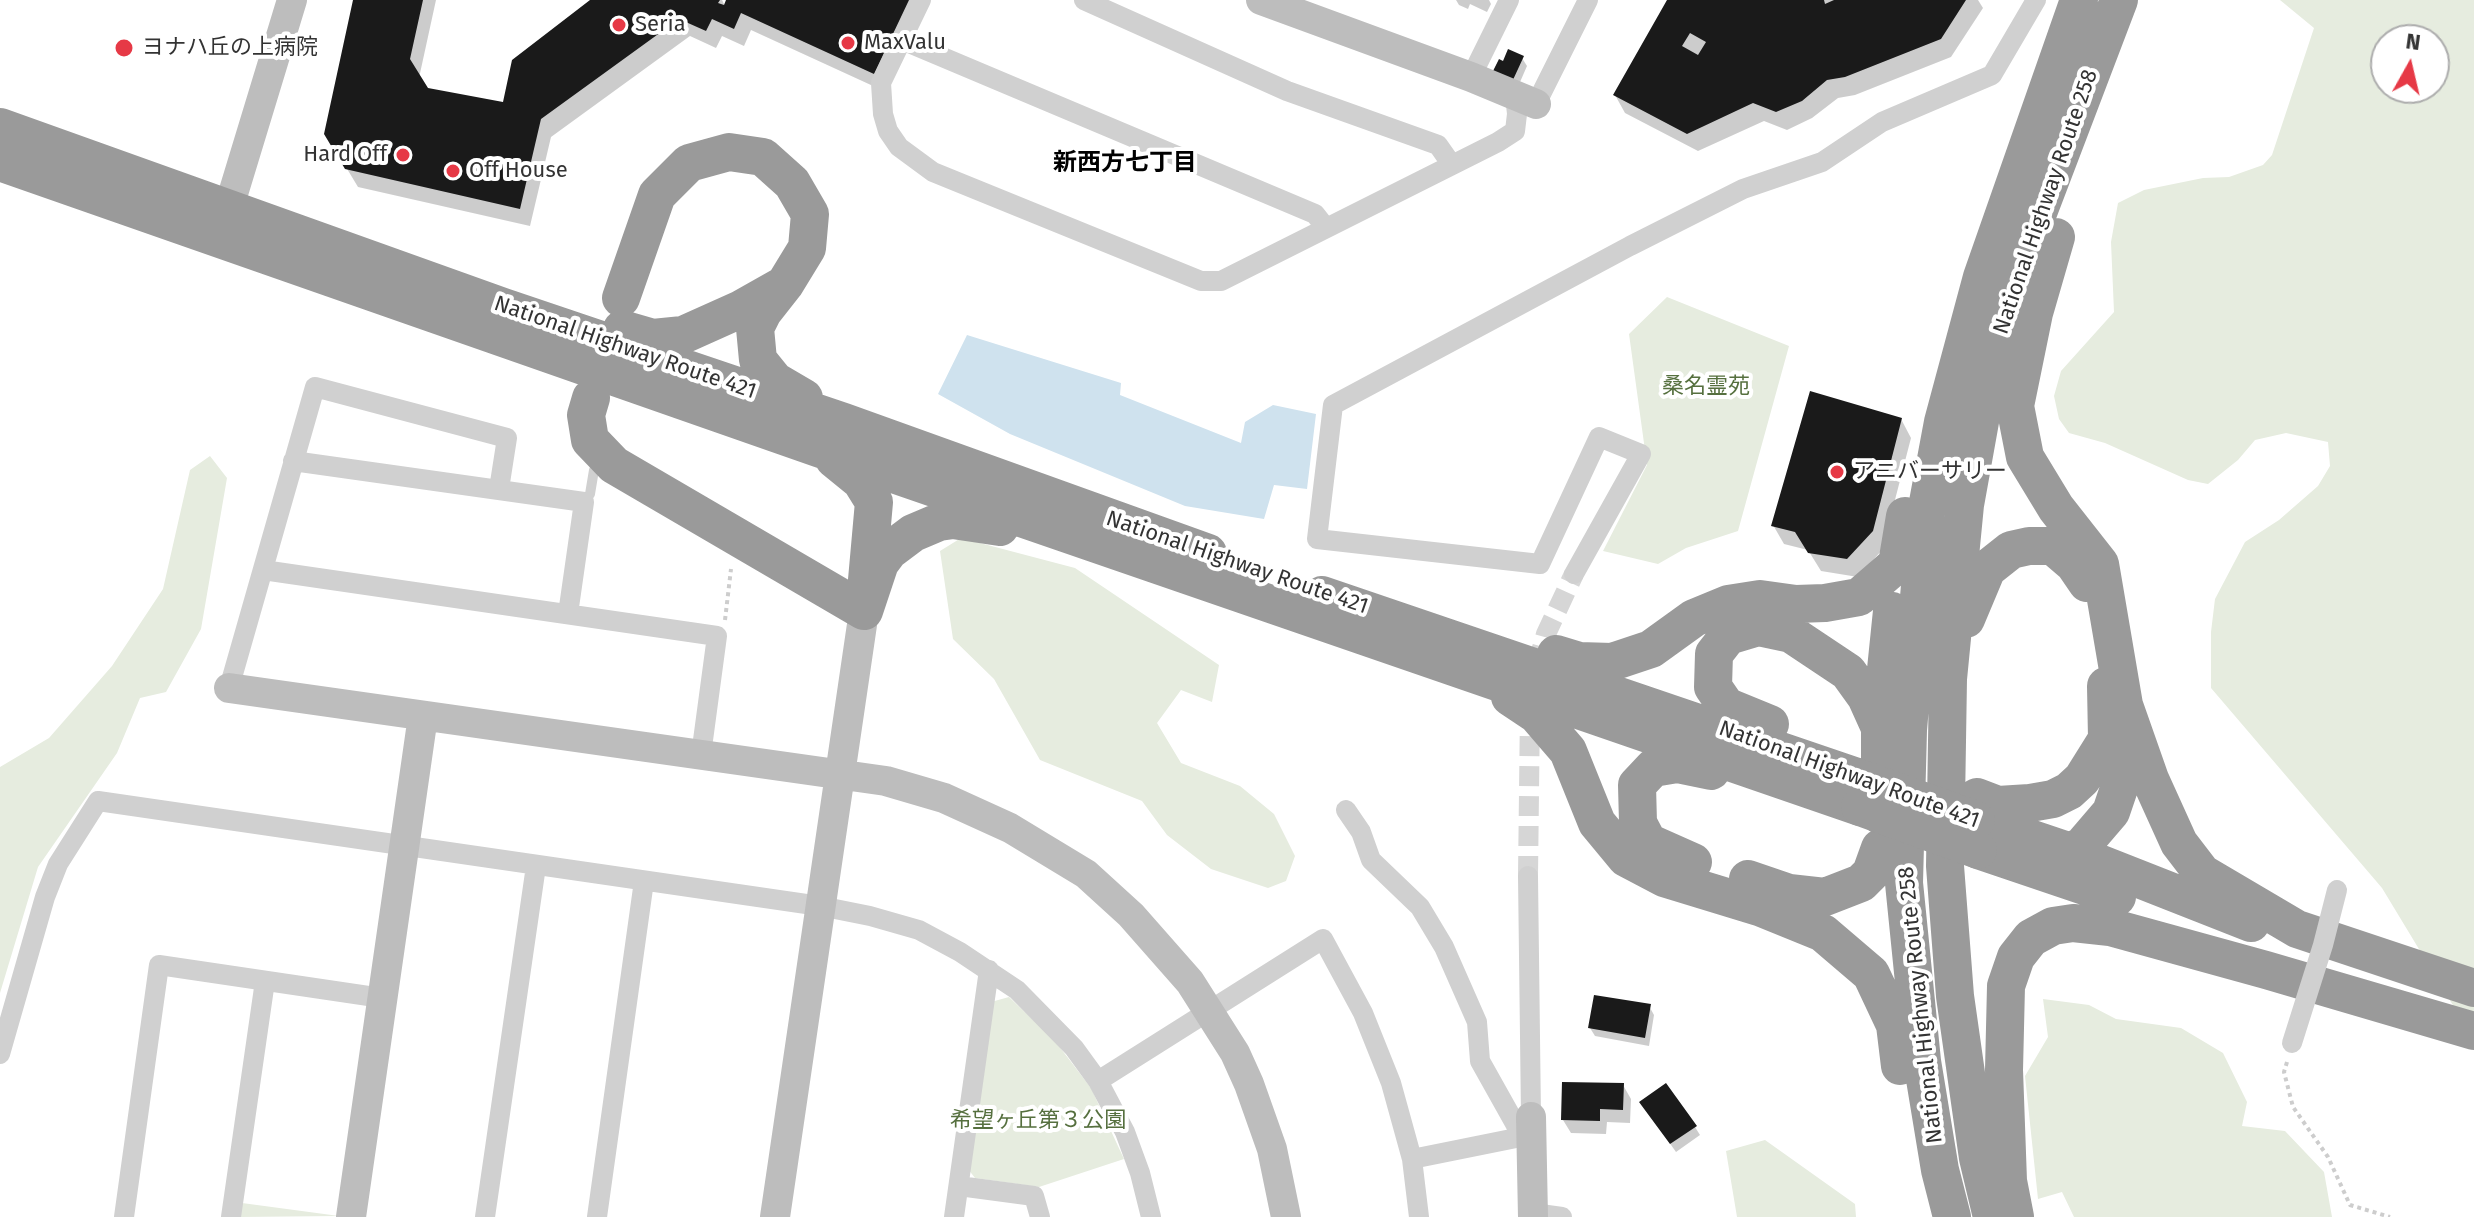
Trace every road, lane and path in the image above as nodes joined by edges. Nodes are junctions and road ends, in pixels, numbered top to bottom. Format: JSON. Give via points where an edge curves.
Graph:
{"nodes":[{"id":1,"x":292,"y":0,"type":"edge"},
{"id":2,"x":921,"y":0,"type":"edge"},
{"id":3,"x":1084,"y":0,"type":"edge"},
{"id":4,"x":1509,"y":0,"type":"edge"},
{"id":5,"x":1588,"y":0,"type":"edge"},
{"id":6,"x":2036,"y":0,"type":"edge"},
{"id":7,"x":2079,"y":0,"type":"edge"},
{"id":8,"x":2119,"y":0,"type":"edge"},
{"id":9,"x":2138,"y":0,"type":"edge"},
{"id":10,"x":1271,"y":2,"type":"edge"},
{"id":11,"x":902,"y":40,"type":"junction"},
{"id":12,"x":1471,"y":77,"type":"junction"},
{"id":13,"x":1525,"y":99,"type":"junction"},
{"id":14,"x":0,"y":127,"type":"edge"},
{"id":15,"x":0,"y":162,"type":"edge"},
{"id":16,"x":1452,"y":165,"type":"junction"},
{"id":17,"x":224,"y":223,"type":"junction"},
{"id":18,"x":1326,"y":228,"type":"junction"},
{"id":19,"x":785,"y":284,"type":"junction"},
{"id":20,"x":621,"y":298,"type":"dead end"},
{"id":21,"x":503,"y":307,"type":"junction"},
{"id":22,"x":591,"y":398,"type":"dead end"},
{"id":23,"x":831,"y":435,"type":"junction"},
{"id":24,"x":293,"y":461,"type":"junction"},
{"id":25,"x":594,"y":470,"type":"dead end"},
{"id":26,"x":499,"y":489,"type":"junction"},
{"id":27,"x":584,"y":502,"type":"junction"},
{"id":28,"x":1147,"y":560,"type":"junction"},
{"id":29,"x":1897,"y":564,"type":"junction"},
{"id":30,"x":732,"y":567,"type":"dead end"},
{"id":31,"x":263,"y":570,"type":"junction"},
{"id":32,"x":1574,"y":574,"type":"tunnel mouth"},
{"id":33,"x":864,"y":611,"type":"junction"},
{"id":34,"x":568,"y":614,"type":"junction"},
{"id":35,"x":1444,"y":634,"type":"junction"},
{"id":36,"x":717,"y":636,"type":"junction"},
{"id":37,"x":1480,"y":677,"type":"junction"},
{"id":38,"x":1948,"y":679,"type":"junction"},
{"id":39,"x":229,"y":688,"type":"joint"},
{"id":40,"x":2124,"y":705,"type":"junction"},
{"id":41,"x":423,"y":716,"type":"junction"},
{"id":42,"x":1880,"y":728,"type":"junction"},
{"id":43,"x":701,"y":755,"type":"junction"},
{"id":44,"x":840,"y":773,"type":"junction"},
{"id":45,"x":1787,"y":782,"type":"junction"},
{"id":46,"x":1854,"y":785,"type":"junction"},
{"id":47,"x":1346,"y":810,"type":"dead end"},
{"id":48,"x":1977,"y":822,"type":"junction"},
{"id":49,"x":406,"y":845,"type":"junction"},
{"id":50,"x":1880,"y":848,"type":"junction"},
{"id":51,"x":2068,"y":851,"type":"junction"},
{"id":52,"x":536,"y":866,"type":"junction"},
{"id":53,"x":2027,"y":866,"type":"junction"},
{"id":54,"x":1528,"y":876,"type":"tunnel mouth"},
{"id":55,"x":644,"y":881,"type":"junction"},
{"id":56,"x":2337,"y":890,"type":"dead end"},
{"id":57,"x":820,"y":906,"type":"junction"},
{"id":58,"x":989,"y":970,"type":"junction"},
{"id":59,"x":265,"y":981,"type":"junction"},
{"id":60,"x":2474,"y":988,"type":"edge"},
{"id":61,"x":2474,"y":997,"type":"edge"},
{"id":62,"x":382,"y":998,"type":"junction"},
{"id":63,"x":2474,"y":1010,"type":"edge"},
{"id":64,"x":1210,"y":1011,"type":"junction"},
{"id":65,"x":1895,"y":1025,"type":"junction"},
{"id":66,"x":2474,"y":1031,"type":"edge"},
{"id":67,"x":2292,"y":1043,"type":"joint"},
{"id":68,"x":0,"y":1054,"type":"edge"},
{"id":69,"x":1098,"y":1081,"type":"junction"},
{"id":70,"x":1528,"y":1129,"type":"junction"},
{"id":71,"x":1412,"y":1159,"type":"junction"},
{"id":72,"x":959,"y":1186,"type":"junction"},
{"id":73,"x":1533,"y":1215,"type":"edge"},
{"id":74,"x":124,"y":1217,"type":"edge"},
{"id":75,"x":231,"y":1217,"type":"edge"},
{"id":76,"x":351,"y":1217,"type":"edge"},
{"id":77,"x":485,"y":1217,"type":"edge"},
{"id":78,"x":597,"y":1217,"type":"edge"},
{"id":79,"x":775,"y":1217,"type":"edge"},
{"id":80,"x":954,"y":1217,"type":"edge"},
{"id":81,"x":1040,"y":1217,"type":"edge"},
{"id":82,"x":1151,"y":1217,"type":"edge"},
{"id":83,"x":1286,"y":1217,"type":"edge"},
{"id":84,"x":1419,"y":1217,"type":"edge"},
{"id":85,"x":1562,"y":1217,"type":"edge"},
{"id":86,"x":1932,"y":1217,"type":"edge"},
{"id":87,"x":1952,"y":1217,"type":"edge"},
{"id":88,"x":1992,"y":1217,"type":"edge"},
{"id":89,"x":2015,"y":1217,"type":"edge"},
{"id":90,"x":2390,"y":1217,"type":"edge"}],
"edges":[{"from":1,"to":17,"type":"street"},
{"from":2,"to":11,"type":"street"},
{"from":3,"to":16,"type":"street","via":[[1287,91],[1438,145]]},
{"from":4,"to":12,"type":"street"},
{"from":5,"to":13,"type":"street"},
{"from":6,"to":32,"type":"street","via":[[1992,75],[1882,122],[1822,162],[1743,189],[1333,405],[1317,539],[1540,564],[1599,437],[1641,454]]},
{"from":7,"to":29,"type":"highway","via":[[2008,143],[1941,345],[1915,454]]},
{"from":7,"to":87,"type":"highway","name":"National Highway Route 258","via":[[1982,277],[1943,422],[1926,513],[1908,730],[1904,883],[1922,1061]]},
{"from":8,"to":38,"type":"highway","name":"National Highway Route 258","via":[[2028,239],[1990,366],[1965,505]]},
{"from":9,"to":40,"type":"highway","via":[[2082,147],[2034,313],[2015,406],[2025,457],[2100,564]]},
{"from":10,"to":12,"type":"street"},
{"from":11,"to":18,"type":"street","via":[[1315,214]]},
{"from":11,"to":18,"type":"street","via":[[881,83],[883,114],[899,147],[933,172],[1201,281],[1221,281]]},
{"from":12,"to":13,"type":"street"},
{"from":13,"to":16,"type":"street","via":[[1515,131]]},
{"from":14,"to":17,"type":"highway","name":"National Highway Route 421"},
{"from":15,"to":17,"type":"highway","name":"National Highway Route 421"},
{"from":16,"to":18,"type":"street"},
{"from":17,"to":21,"type":"highway","name":"National Highway Route 421"},
{"from":17,"to":23,"type":"highway","name":"National Highway Route 421"},
{"from":19,"to":20,"type":"highway","via":[[807,248],[810,214],[792,183],[763,157],[729,152],[689,163],[657,195]]},
{"from":19,"to":21,"type":"highway","via":[[683,335],[653,338],[546,305]]},
{"from":19,"to":23,"type":"highway","via":[[755,328],[758,360]]},
{"from":21,"to":23,"type":"highway","name":"National Highway Route 421"},
{"from":22,"to":33,"type":"highway","via":[[586,415],[590,440],[614,465]]},
{"from":23,"to":28,"type":"highway","name":"National Highway Route 421"},
{"from":23,"to":33,"type":"highway","via":[[874,502]]},
{"from":23,"to":35,"type":"highway","name":"National Highway Route 421"},
{"from":24,"to":26,"type":"street"},
{"from":24,"to":26,"type":"street","via":[[315,387],[507,438]]},
{"from":24,"to":31,"type":"street"},
{"from":25,"to":27,"type":"lane"},
{"from":26,"to":27,"type":"street"},
{"from":27,"to":34,"type":"street"},
{"from":28,"to":33,"type":"highway","via":[[973,521],[939,522],[889,551],[874,576]]},
{"from":28,"to":37,"type":"highway","name":"National Highway Route 421"},
{"from":29,"to":35,"type":"highway","via":[[1859,597],[1825,603],[1760,599],[1728,604],[1694,618],[1651,649],[1612,662],[1579,661],[1500,637]]},
{"from":29,"to":42,"type":"highway"},
{"from":30,"to":36,"type":"path","via":[[723,628]]},
{"from":31,"to":34,"type":"street"},
{"from":31,"to":39,"type":"street"},
{"from":33,"to":44,"type":"street"},
{"from":34,"to":36,"type":"street"},
{"from":35,"to":46,"type":"highway","name":"National Highway Route 421"},
{"from":36,"to":43,"type":"street"},
{"from":37,"to":45,"type":"highway","name":"National Highway Route 421"},
{"from":37,"to":65,"type":"highway","via":[[1537,715],[1568,751],[1597,823],[1626,858],[1664,878],[1823,933],[1871,974]]},
{"from":38,"to":48,"type":"highway","via":[[1987,569],[2011,550],[2029,546],[2053,546],[2074,564],[2091,590],[2100,635],[2107,739],[2069,791],[2053,799],[1998,805]]},
{"from":38,"to":88,"type":"highway","name":"National Highway Route 258","via":[[1945,866],[1955,996],[1978,1158]]},
{"from":39,"to":41,"type":"street"},
{"from":40,"to":51,"type":"highway","via":[[2129,759],[2111,812],[2081,847]]},
{"from":40,"to":60,"type":"highway","via":[[2179,843],[2202,873],[2297,929]]},
{"from":41,"to":43,"type":"street"},
{"from":41,"to":49,"type":"street"},
{"from":42,"to":46,"type":"highway","via":[[1848,672],[1791,634],[1758,627],[1728,636],[1714,654],[1713,687],[1726,706],[1836,750]]},
{"from":42,"to":50,"type":"highway"},
{"from":43,"to":44,"type":"street"},
{"from":44,"to":57,"type":"street"},
{"from":44,"to":64,"type":"street","via":[[944,798],[1056,854],[1131,915]]},
{"from":45,"to":46,"type":"highway","name":"National Highway Route 421"},
{"from":45,"to":50,"type":"highway","via":[[1774,787],[1677,764],[1653,768],[1637,785],[1638,823],[1648,842],[1679,857],[1789,893],[1825,897],[1861,883],[1871,873]]},
{"from":46,"to":48,"type":"highway","name":"National Highway Route 421","bridge":true},
{"from":46,"to":48,"type":"highway","name":"National Highway Route 421","bridge":true,"via":[[1895,790]]},
{"from":47,"to":70,"type":"street","via":[[1361,832],[1367,855],[1420,907],[1444,947],[1477,1022],[1480,1061]]},
{"from":48,"to":51,"type":"highway","name":"National Highway Route 421"},
{"from":48,"to":53,"type":"highway","name":"National Highway Route 421"},
{"from":49,"to":52,"type":"street"},
{"from":49,"to":62,"type":"street"},
{"from":49,"to":68,"type":"street","via":[[98,801],[58,864],[45,897]]},
{"from":50,"to":65,"type":"highway"},
{"from":51,"to":53,"type":"highway"},
{"from":51,"to":61,"type":"highway","name":"National Highway Route 421","via":[[2290,938]]},
{"from":52,"to":55,"type":"street"},
{"from":52,"to":77,"type":"street"},
{"from":53,"to":63,"type":"highway","name":"National Highway Route 421","via":[[2256,945]]},
{"from":54,"to":70,"type":"street"},
{"from":55,"to":57,"type":"street"},
{"from":55,"to":78,"type":"street"},
{"from":56,"to":67,"type":"street","bridge":true},
{"from":57,"to":58,"type":"street","via":[[919,930]]},
{"from":57,"to":79,"type":"street"},
{"from":58,"to":69,"type":"street","via":[[1059,1031]]},
{"from":58,"to":72,"type":"street"},
{"from":59,"to":62,"type":"street"},
{"from":59,"to":74,"type":"street","via":[[159,965]]},
{"from":59,"to":75,"type":"street"},
{"from":62,"to":76,"type":"street"},
{"from":64,"to":69,"type":"street"},
{"from":64,"to":71,"type":"street","via":[[1323,939],[1375,1039]]},
{"from":64,"to":83,"type":"street","via":[[1263,1118]]},
{"from":65,"to":86,"type":"highway","via":[[1908,1123]]},
{"from":66,"to":89,"type":"highway","via":[[2110,927],[2053,926],[2031,938],[2016,957],[2006,986],[2008,1181]]},
{"from":67,"to":90,"type":"path","via":[[2284,1072],[2293,1107],[2328,1157],[2350,1205]]},
{"from":69,"to":82,"type":"street","via":[[1125,1132]]},
{"from":70,"to":71,"type":"street"},
{"from":70,"to":73,"type":"street"},
{"from":71,"to":84,"type":"street"},
{"from":72,"to":80,"type":"street"},
{"from":72,"to":81,"type":"street","via":[[1034,1196]]},
{"from":73,"to":85,"type":"street"}]}
